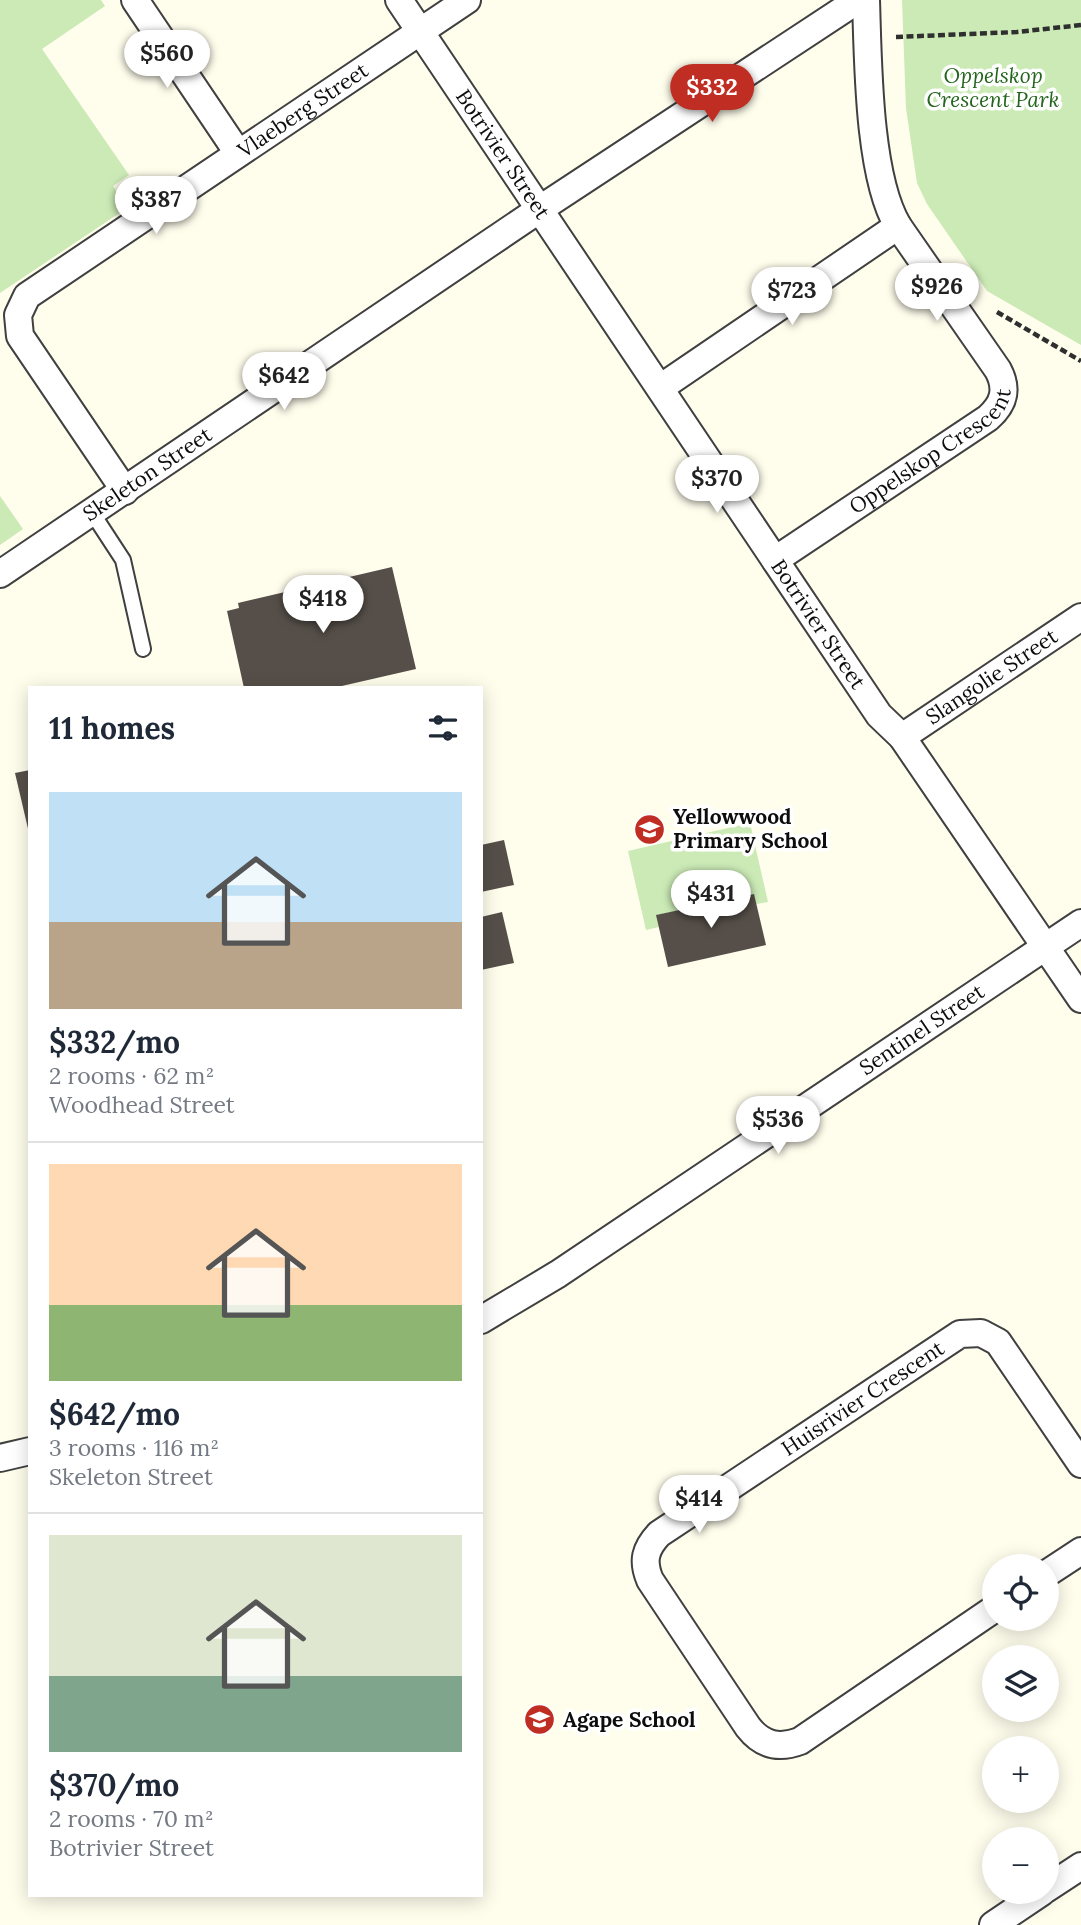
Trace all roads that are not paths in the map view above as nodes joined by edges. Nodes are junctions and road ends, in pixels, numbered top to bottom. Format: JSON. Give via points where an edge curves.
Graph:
{"nodes":[{"id":1,"x":135,"y":0,"type":"edge"},
{"id":2,"x":399,"y":0,"type":"edge"},
{"id":3,"x":467,"y":0,"type":"edge"},
{"id":4,"x":858,"y":0,"type":"edge"},
{"id":5,"x":866,"y":0,"type":"edge"},
{"id":6,"x":420,"y":31,"type":"junction"},
{"id":7,"x":238,"y":153,"type":"junction"},
{"id":8,"x":540,"y":209,"type":"junction"},
{"id":9,"x":898,"y":226,"type":"junction"},
{"id":10,"x":660,"y":388,"type":"junction"},
{"id":11,"x":125,"y":492,"type":"junction"},
{"id":12,"x":93,"y":514,"type":"junction"},
{"id":13,"x":775,"y":560,"type":"junction"},
{"id":14,"x":0,"y":574,"type":"edge"},
{"id":15,"x":1081,"y":617,"type":"edge"},
{"id":16,"x":143,"y":649,"type":"dead end"},
{"id":17,"x":902,"y":737,"type":"junction"},
{"id":18,"x":1081,"y":923,"type":"edge"},
{"id":19,"x":1045,"y":947,"type":"junction"},
{"id":20,"x":1081,"y":999,"type":"edge"},
{"id":21,"x":483,"y":1319,"type":"edge"},
{"id":22,"x":28,"y":1451,"type":"edge"},
{"id":23,"x":0,"y":1458,"type":"edge"},
{"id":24,"x":1081,"y":1464,"type":"edge"},
{"id":25,"x":1081,"y":1550,"type":"edge"},
{"id":26,"x":1059,"y":1565,"type":"edge"},
{"id":27,"x":982,"y":1617,"type":"edge"},
{"id":28,"x":1081,"y":1866,"type":"edge"},
{"id":29,"x":1059,"y":1880,"type":"edge"},
{"id":30,"x":1024,"y":1904,"type":"edge"},
{"id":31,"x":993,"y":1925,"type":"edge"}],
"edges":[{"from":1,"to":7,"type":"street"},
{"from":2,"to":6,"type":"street","name":"Botrivier Street"},
{"from":3,"to":6,"type":"street","name":"Vlaeberg Street"},
{"from":4,"to":8,"type":"street","name":"Skeleton Street"},
{"from":5,"to":9,"type":"street","name":"Oppelskop Crescent","via":[[872,119],[886,201]]},
{"from":6,"to":7,"type":"street","name":"Vlaeberg Street"},
{"from":6,"to":8,"type":"street","name":"Botrivier Street"},
{"from":7,"to":11,"type":"street","name":"Vlaeberg Street","via":[[35,289],[18,315],[25,346]]},
{"from":8,"to":10,"type":"street","name":"Botrivier Street"},
{"from":8,"to":11,"type":"street","name":"Skeleton Street"},
{"from":9,"to":10,"type":"street"},
{"from":9,"to":13,"type":"street","name":"Oppelskop Crescent","via":[[1002,379],[1003,397],[998,410]]},
{"from":10,"to":13,"type":"street","name":"Botrivier Street"},
{"from":11,"to":12,"type":"street","name":"Skeleton Street"},
{"from":12,"to":14,"type":"street","name":"Skeleton Street"},
{"from":12,"to":16,"type":"lane","via":[[123,560]]},
{"from":13,"to":17,"type":"street","name":"Botrivier Street","via":[[879,715]]},
{"from":15,"to":17,"type":"street","name":"Slangolie Street"},
{"from":17,"to":19,"type":"street","name":"Botrivier Street"},
{"from":18,"to":19,"type":"street","name":"Sentinel Street"},
{"from":19,"to":20,"type":"street","name":"Botrivier Street"},
{"from":19,"to":21,"type":"street","name":"Sentinel Street","via":[[558,1274]]},
{"from":22,"to":23,"type":"street"},
{"from":24,"to":27,"type":"street","name":"Huisrivier Crescent","via":[[998,1342],[981,1333],[960,1334],[659,1534],[645,1555],[650,1580],[748,1727],[760,1739],[778,1746],[800,1741]]},
{"from":25,"to":26,"type":"street"},
{"from":28,"to":29,"type":"street"},
{"from":30,"to":31,"type":"street"}]}
